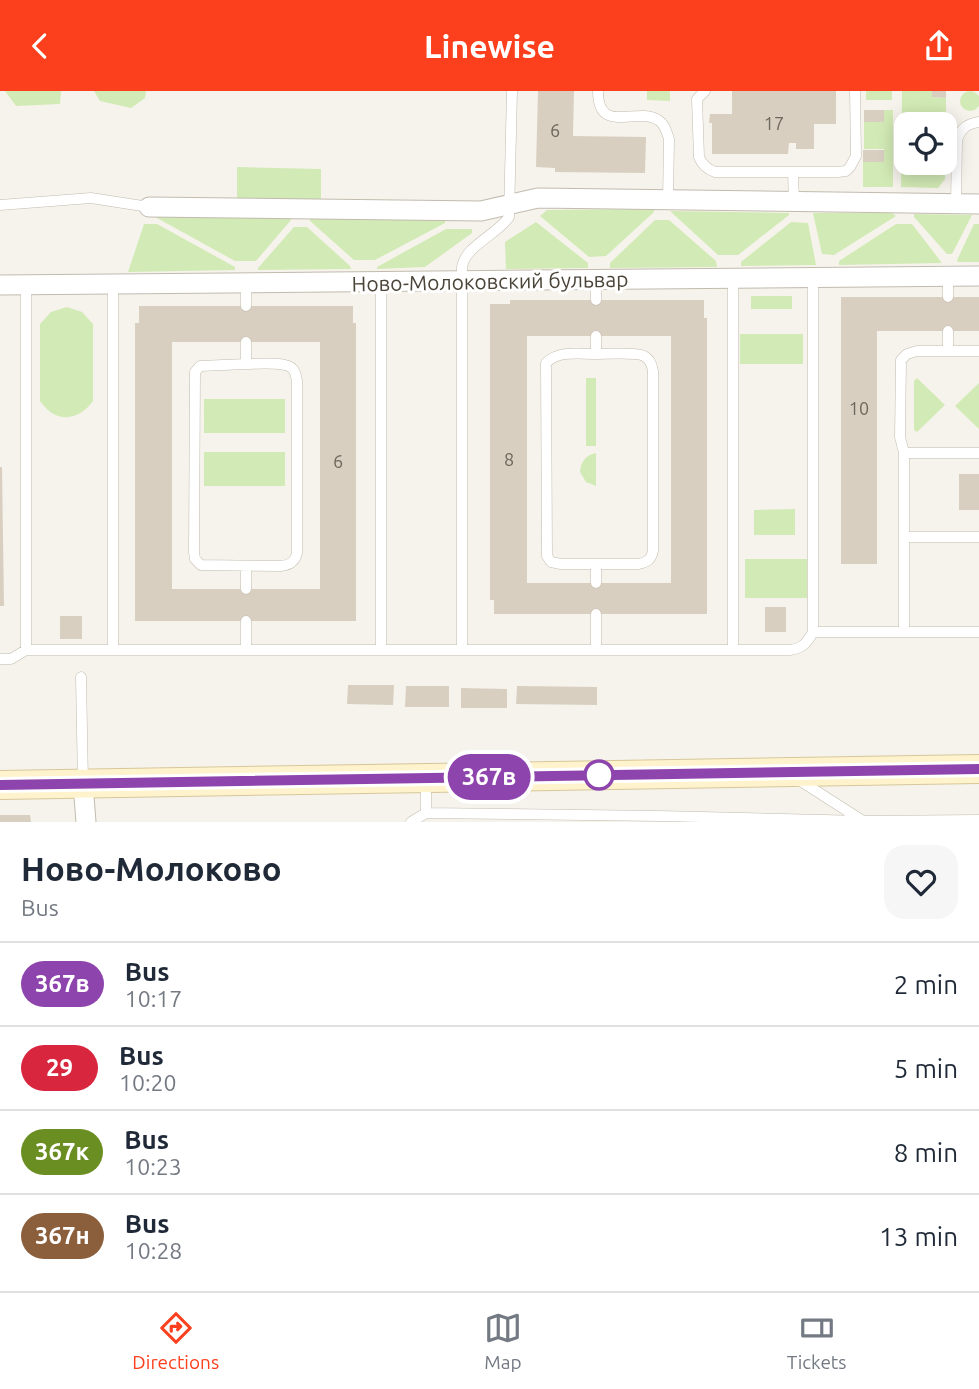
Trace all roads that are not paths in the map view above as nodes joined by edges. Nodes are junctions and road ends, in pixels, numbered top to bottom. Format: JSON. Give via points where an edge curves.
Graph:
{"nodes":[{"id":1,"x":512,"y":91,"type":"edge"},
{"id":2,"x":598,"y":91,"type":"edge"},
{"id":3,"x":705,"y":91,"type":"edge"},
{"id":4,"x":855,"y":91,"type":"edge"},
{"id":5,"x":979,"y":122,"type":"edge"},
{"id":6,"x":793,"y":172,"type":"junction"},
{"id":7,"x":668,"y":200,"type":"junction"},
{"id":8,"x":794,"y":201,"type":"junction"},
{"id":9,"x":510,"y":204,"type":"junction"},
{"id":10,"x":956,"y":204,"type":"junction"},
{"id":11,"x":979,"y":204,"type":"edge"},
{"id":12,"x":0,"y":205,"type":"edge"},
{"id":13,"x":149,"y":207,"type":"joint"},
{"id":14,"x":948,"y":276,"type":"junction"},
{"id":15,"x":979,"y":276,"type":"edge"},
{"id":16,"x":733,"y":278,"type":"junction"},
{"id":17,"x":813,"y":278,"type":"junction"},
{"id":18,"x":596,"y":280,"type":"junction"},
{"id":19,"x":462,"y":281,"type":"junction"},
{"id":20,"x":381,"y":282,"type":"junction"},
{"id":21,"x":246,"y":283,"type":"junction"},
{"id":22,"x":113,"y":284,"type":"junction"},
{"id":23,"x":0,"y":285,"type":"edge"},
{"id":24,"x":26,"y":285,"type":"junction"},
{"id":25,"x":948,"y":297,"type":"dead end"},
{"id":26,"x":596,"y":300,"type":"dead end"},
{"id":27,"x":246,"y":306,"type":"dead end"},
{"id":28,"x":948,"y":331,"type":"dead end"},
{"id":29,"x":596,"y":336,"type":"dead end"},
{"id":30,"x":246,"y":342,"type":"dead end"},
{"id":31,"x":948,"y":351,"type":"junction"},
{"id":32,"x":979,"y":351,"type":"edge"},
{"id":33,"x":596,"y":354,"type":"junction"},
{"id":34,"x":246,"y":365,"type":"junction"},
{"id":35,"x":904,"y":453,"type":"junction"},
{"id":36,"x":979,"y":453,"type":"edge"},
{"id":37,"x":904,"y":537,"type":"junction"},
{"id":38,"x":979,"y":537,"type":"edge"},
{"id":39,"x":596,"y":564,"type":"junction"},
{"id":40,"x":246,"y":566,"type":"junction"},
{"id":41,"x":596,"y":583,"type":"dead end"},
{"id":42,"x":246,"y":589,"type":"dead end"},
{"id":43,"x":596,"y":614,"type":"dead end"},
{"id":44,"x":246,"y":621,"type":"dead end"},
{"id":45,"x":813,"y":632,"type":"junction"},
{"id":46,"x":904,"y":632,"type":"junction"},
{"id":47,"x":979,"y":632,"type":"edge"},
{"id":48,"x":26,"y":650,"type":"junction"},
{"id":49,"x":113,"y":650,"type":"junction"},
{"id":50,"x":246,"y":650,"type":"junction"},
{"id":51,"x":381,"y":650,"type":"junction"},
{"id":52,"x":462,"y":650,"type":"junction"},
{"id":53,"x":596,"y":650,"type":"junction"},
{"id":54,"x":733,"y":650,"type":"junction"},
{"id":55,"x":0,"y":659,"type":"edge"},
{"id":56,"x":81,"y":677,"type":"dead end"},
{"id":57,"x":979,"y":769,"type":"edge"},
{"id":58,"x":787,"y":772,"type":"junction"},
{"id":59,"x":426,"y":778,"type":"junction"},
{"id":60,"x":83,"y":783,"type":"junction"},
{"id":61,"x":0,"y":785,"type":"edge"},
{"id":62,"x":426,"y":813,"type":"junction"},
{"id":63,"x":979,"y":820,"type":"edge"},
{"id":64,"x":863,"y":821,"type":"edge"},
{"id":65,"x":86,"y":822,"type":"edge"},
{"id":66,"x":411,"y":822,"type":"edge"}],
"edges":[{"from":1,"to":9,"type":"lane"},
{"from":2,"to":7,"type":"lane","via":[[599,107],[607,115],[649,117],[667,130]]},
{"from":3,"to":6,"type":"lane","via":[[697,99],[699,157],[705,167]]},
{"from":4,"to":6,"type":"lane","via":[[856,156],[850,167],[838,172]]},
{"from":5,"to":10,"type":"lane","via":[[966,125],[957,140]]},
{"from":6,"to":8,"type":"lane"},
{"from":7,"to":8,"type":"street"},
{"from":7,"to":9,"type":"street","via":[[538,198]]},
{"from":8,"to":10,"type":"street"},
{"from":9,"to":13,"type":"street","via":[[481,211]]},
{"from":9,"to":19,"type":"lane","via":[[507,221],[465,256]]},
{"from":10,"to":11,"type":"street"},
{"from":12,"to":13,"type":"lane","via":[[91,198]]},
{"from":14,"to":15,"type":"street","name":"Ново-Молоковский бульвар"},
{"from":14,"to":17,"type":"street","name":"Ново-Молоковский бульвар"},
{"from":14,"to":25,"type":"lane"},
{"from":16,"to":17,"type":"street","name":"Ново-Молоковский бульвар"},
{"from":16,"to":18,"type":"street","name":"Ново-Молоковский бульвар"},
{"from":16,"to":54,"type":"lane"},
{"from":17,"to":45,"type":"lane"},
{"from":18,"to":19,"type":"street","name":"Ново-Молоковский бульвар"},
{"from":18,"to":26,"type":"lane"},
{"from":19,"to":20,"type":"street","name":"Ново-Молоковский бульвар"},
{"from":19,"to":52,"type":"lane"},
{"from":20,"to":21,"type":"street","name":"Ново-Молоковский бульвар"},
{"from":20,"to":51,"type":"lane"},
{"from":21,"to":22,"type":"street","name":"Ново-Молоковский бульвар"},
{"from":21,"to":27,"type":"lane"},
{"from":22,"to":24,"type":"street","name":"Ново-Молоковский бульвар"},
{"from":22,"to":49,"type":"lane"},
{"from":23,"to":24,"type":"street","name":"Ново-Молоковский бульвар"},
{"from":24,"to":48,"type":"lane"},
{"from":28,"to":31,"type":"lane"},
{"from":29,"to":33,"type":"lane"},
{"from":30,"to":34,"type":"lane"},
{"from":31,"to":32,"type":"lane"},
{"from":31,"to":35,"type":"lane","via":[[917,351],[901,360]]},
{"from":33,"to":39,"type":"lane","via":[[552,356],[545,370],[547,556],[561,564]]},
{"from":33,"to":39,"type":"lane","via":[[645,356],[651,362],[653,383],[653,551],[639,564]]},
{"from":34,"to":40,"type":"lane","via":[[290,366],[297,381],[297,553],[289,565]]},
{"from":34,"to":40,"type":"lane","via":[[200,366],[195,372],[194,552],[201,565]]},
{"from":35,"to":36,"type":"lane"},
{"from":35,"to":37,"type":"lane"},
{"from":37,"to":38,"type":"lane"},
{"from":37,"to":46,"type":"lane"},
{"from":39,"to":41,"type":"lane"},
{"from":40,"to":42,"type":"lane"},
{"from":43,"to":53,"type":"lane"},
{"from":44,"to":50,"type":"lane"},
{"from":45,"to":46,"type":"lane"},
{"from":45,"to":54,"type":"lane","via":[[799,649]]},
{"from":46,"to":47,"type":"lane"},
{"from":48,"to":49,"type":"lane"},
{"from":48,"to":55,"type":"lane","via":[[11,659]]},
{"from":49,"to":50,"type":"lane"},
{"from":50,"to":51,"type":"lane"},
{"from":51,"to":52,"type":"lane"},
{"from":52,"to":53,"type":"lane"},
{"from":53,"to":54,"type":"lane"},
{"from":56,"to":60,"type":"lane"},
{"from":57,"to":58,"type":"main road"},
{"from":58,"to":59,"type":"main road"},
{"from":58,"to":64,"type":"lane"},
{"from":59,"to":60,"type":"main road"},
{"from":59,"to":62,"type":"lane"},
{"from":60,"to":61,"type":"main road"},
{"from":60,"to":65,"type":"street"},
{"from":62,"to":64,"type":"lane"},
{"from":62,"to":66,"type":"lane"},
{"from":63,"to":64,"type":"lane"}]}
